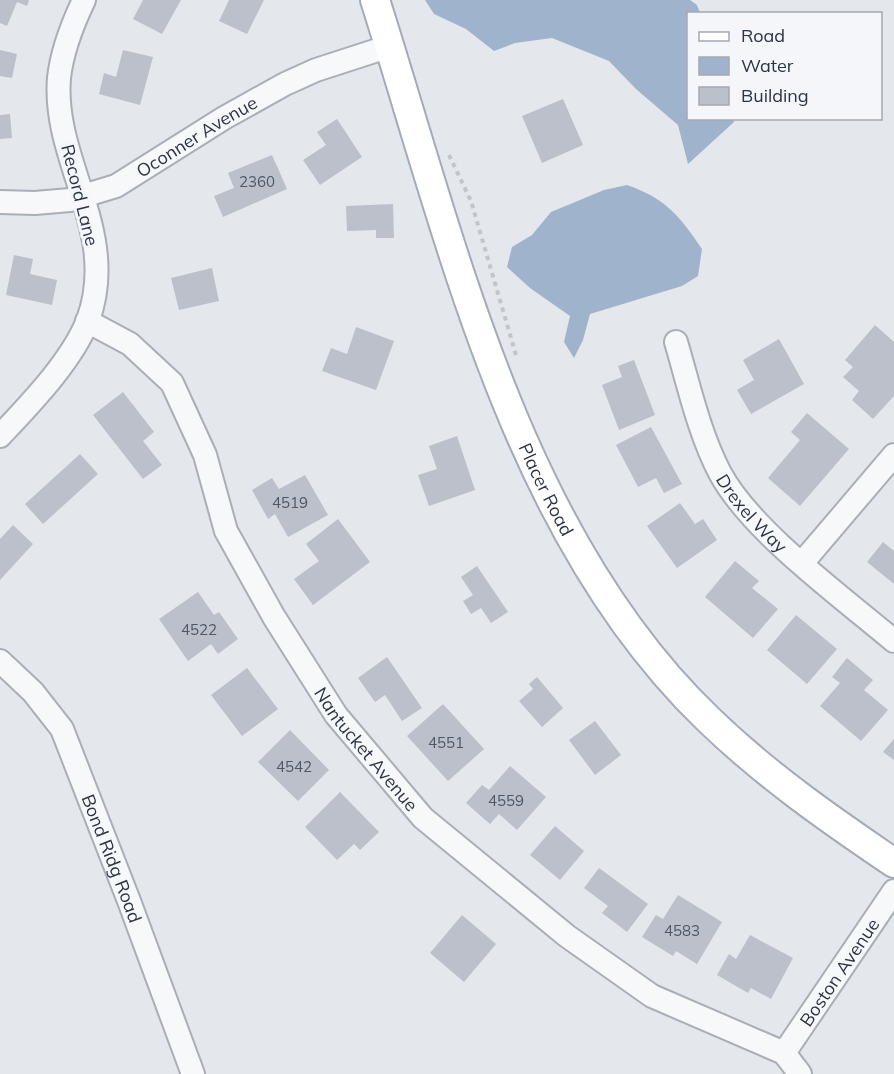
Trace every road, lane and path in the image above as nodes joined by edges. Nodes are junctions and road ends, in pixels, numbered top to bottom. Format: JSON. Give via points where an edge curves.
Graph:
{"nodes":[{"id":1,"x":84,"y":0,"type":"edge"},
{"id":2,"x":375,"y":0,"type":"edge"},
{"id":3,"x":390,"y":46,"type":"junction"},
{"id":4,"x":447,"y":148,"type":"dead end"},
{"id":5,"x":85,"y":198,"type":"junction"},
{"id":6,"x":0,"y":202,"type":"edge"},
{"id":7,"x":87,"y":321,"type":"junction"},
{"id":8,"x":676,"y":342,"type":"dead end"},
{"id":9,"x":517,"y":358,"type":"dead end"},
{"id":10,"x":0,"y":436,"type":"edge"},
{"id":11,"x":894,"y":455,"type":"edge"},
{"id":12,"x":802,"y":563,"type":"junction"},
{"id":13,"x":894,"y":641,"type":"edge"},
{"id":14,"x":0,"y":661,"type":"edge"},
{"id":15,"x":894,"y":863,"type":"edge"},
{"id":16,"x":894,"y":891,"type":"edge"},
{"id":17,"x":784,"y":1053,"type":"junction"},
{"id":18,"x":193,"y":1074,"type":"edge"},
{"id":19,"x":800,"y":1074,"type":"edge"}],
"edges":[{"from":1,"to":5,"type":"street","name":"Record Lane","via":[[68,37],[59,79],[64,133]]},
{"from":2,"to":3,"type":"main road","name":"Placer Road"},
{"from":3,"to":5,"type":"street","name":"Oconner Avenue","via":[[285,84],[116,186]]},
{"from":3,"to":15,"type":"main road","name":"Placer Road","via":[[464,283],[525,449],[580,556],[639,641],[708,720],[777,781]]},
{"from":4,"to":9,"type":"path","via":[[471,201]]},
{"from":5,"to":6,"type":"street","name":"Oconner Avenue"},
{"from":5,"to":7,"type":"street","name":"Record Lane","via":[[96,263]]},
{"from":7,"to":10,"type":"street","name":"Record Lane","via":[[41,393]]},
{"from":7,"to":17,"type":"street","name":"Nantucket Avenue","via":[[130,344],[172,383],[205,454],[226,531],[274,617],[336,715],[423,818],[567,936],[652,996]]},
{"from":8,"to":12,"type":"street","name":"Drexel Way","via":[[706,441],[728,486],[746,510]]},
{"from":11,"to":12,"type":"street"},
{"from":12,"to":13,"type":"street","name":"Drexel Way"},
{"from":14,"to":18,"type":"street","name":"Bond Ridg Road","via":[[33,692],[62,729]]},
{"from":16,"to":17,"type":"street","name":"Boston Avenue"},
{"from":17,"to":19,"type":"street"}]}
